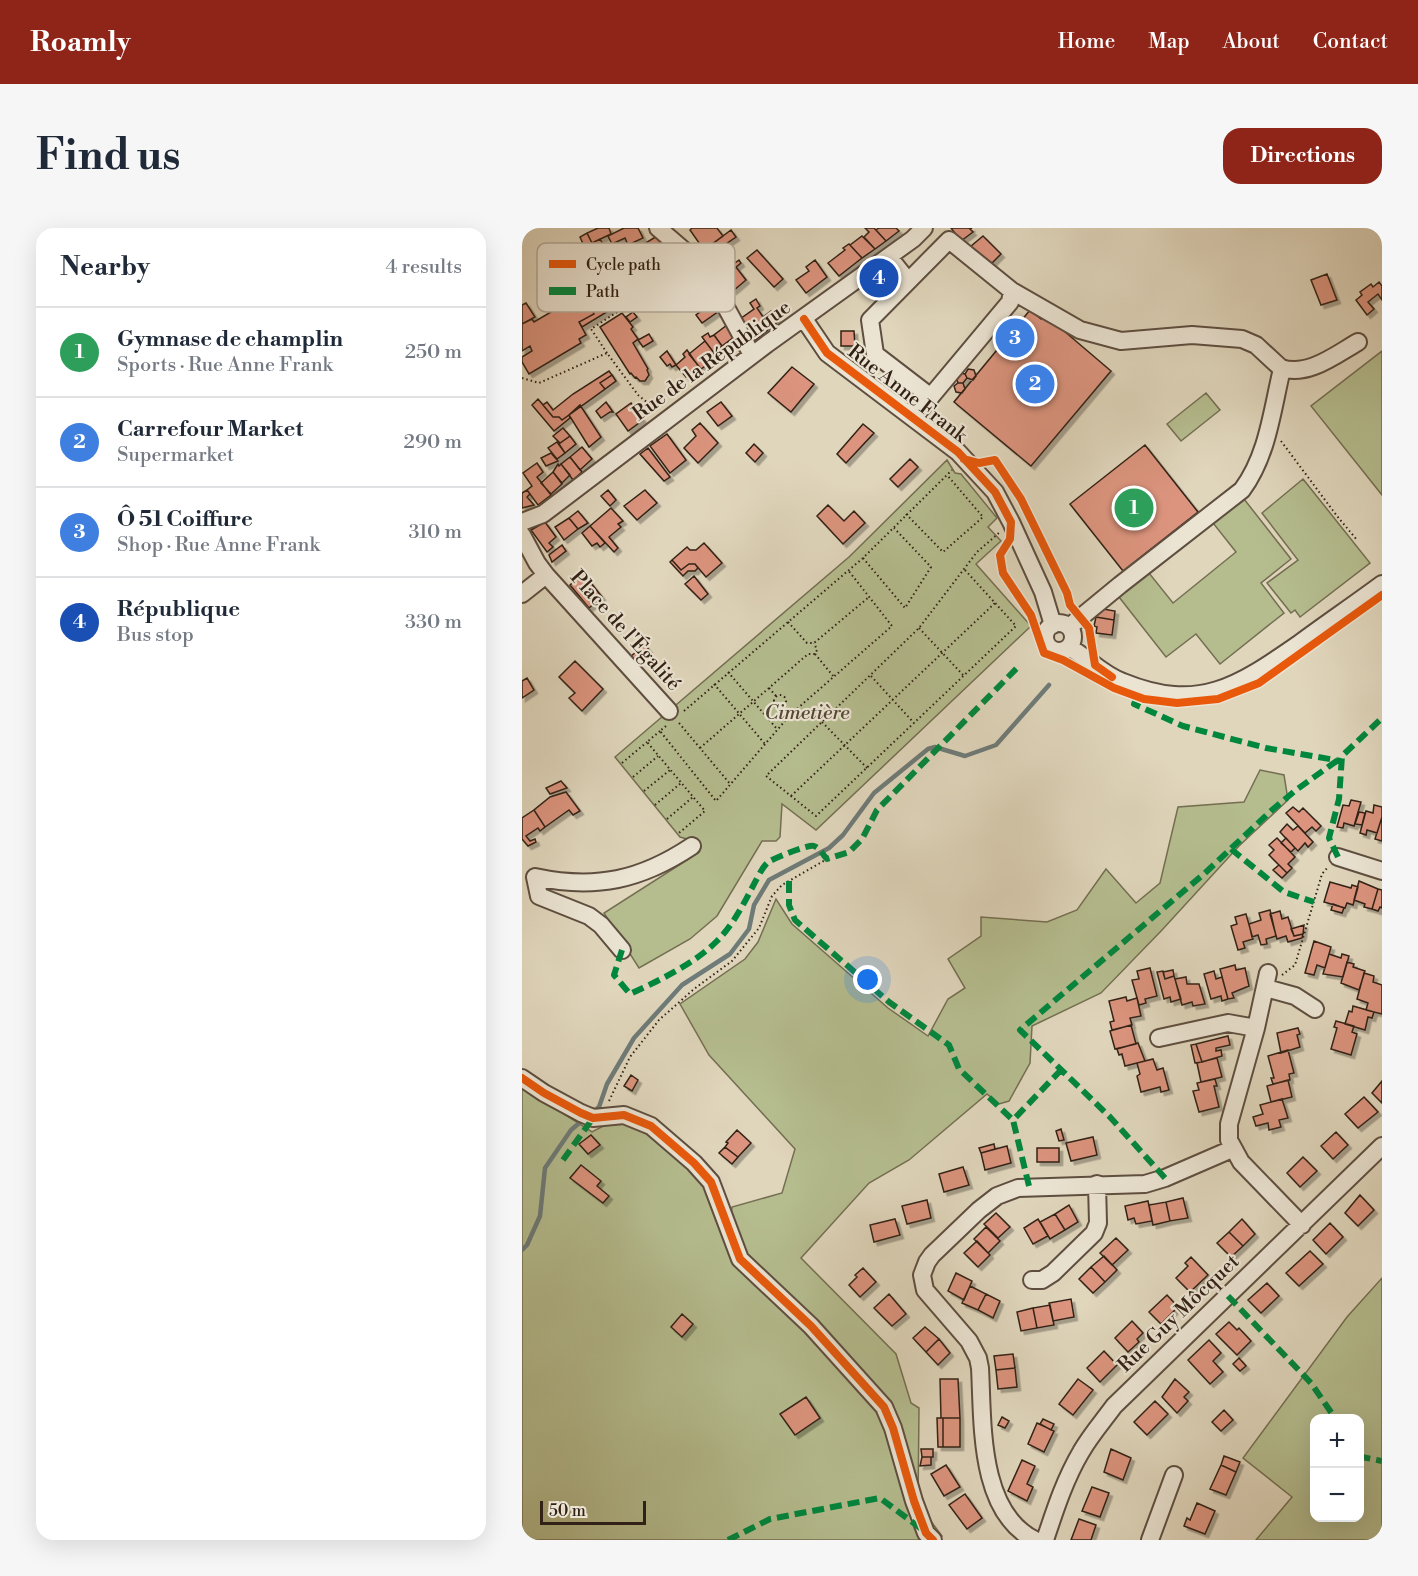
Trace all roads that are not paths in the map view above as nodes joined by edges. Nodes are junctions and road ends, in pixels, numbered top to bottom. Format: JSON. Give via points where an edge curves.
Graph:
{"nodes":[{"id":1,"x":658,"y":228,"type":"edge"},
{"id":2,"x":924,"y":228,"type":"edge"},
{"id":3,"x":675,"y":243,"type":"edge"},
{"id":4,"x":889,"y":257,"type":"junction"},
{"id":5,"x":908,"y":281,"type":"junction"},
{"id":6,"x":1012,"y":291,"type":"junction"},
{"id":7,"x":728,"y":312,"type":"edge"},
{"id":8,"x":804,"y":319,"type":"junction"},
{"id":9,"x":1358,"y":342,"type":"dead end"},
{"id":10,"x":752,"y":355,"type":"junction"},
{"id":11,"x":1281,"y":368,"type":"junction"},
{"id":12,"x":931,"y":397,"type":"junction"},
{"id":13,"x":913,"y":418,"type":"junction"},
{"id":14,"x":522,"y":522,"type":"edge"},
{"id":15,"x":522,"y":535,"type":"edge"},
{"id":16,"x":546,"y":575,"type":"junction"},
{"id":17,"x":1379,"y":589,"type":"edge"},
{"id":18,"x":522,"y":594,"type":"edge"},
{"id":19,"x":1061,"y":626,"type":"junction"},
{"id":20,"x":1070,"y":647,"type":"junction"},
{"id":21,"x":674,"y":717,"type":"road end"},
{"id":22,"x":692,"y":846,"type":"dead end"},
{"id":23,"x":1338,"y":857,"type":"road end"},
{"id":24,"x":1382,"y":871,"type":"edge"},
{"id":25,"x":529,"y":873,"type":"edge"},
{"id":26,"x":622,"y":950,"type":"dead end"},
{"id":27,"x":1315,"y":1009,"type":"dead end"},
{"id":28,"x":1256,"y":1028,"type":"junction"},
{"id":29,"x":1159,"y":1038,"type":"dead end"},
{"id":30,"x":522,"y":1078,"type":"edge"},
{"id":31,"x":1382,"y":1146,"type":"edge"},
{"id":32,"x":1233,"y":1149,"type":"junction"},
{"id":33,"x":1097,"y":1185,"type":"junction"},
{"id":34,"x":1302,"y":1225,"type":"junction"},
{"id":35,"x":1032,"y":1280,"type":"dead end"},
{"id":36,"x":1174,"y":1475,"type":"dead end"},
{"id":37,"x":933,"y":1540,"type":"edge"},
{"id":38,"x":1035,"y":1540,"type":"edge"},
{"id":39,"x":1046,"y":1540,"type":"edge"},
{"id":40,"x":1150,"y":1540,"type":"edge"}],
"edges":[{"from":1,"to":3,"type":"street"},
{"from":2,"to":4,"type":"street","name":"Rue de la République"},
{"from":4,"to":5,"type":"street"},
{"from":4,"to":8,"type":"street","name":"Rue de la République"},
{"from":5,"to":6,"type":"street","via":[[949,240]]},
{"from":5,"to":12,"type":"street","via":[[870,320],[875,354]]},
{"from":6,"to":11,"type":"street","via":[[1080,330],[1121,341],[1192,334],[1242,339],[1256,345]]},
{"from":6,"to":12,"type":"street","via":[[1010,302]]},
{"from":7,"to":10,"type":"street"},
{"from":8,"to":10,"type":"street","name":"Rue de la République"},
{"from":8,"to":13,"type":"street","name":"Rue Anne Frank","via":[[827,353]]},
{"from":9,"to":11,"type":"street","via":[[1299,371]]},
{"from":10,"to":14,"type":"street","name":"Rue de la République","via":[[543,514]]},
{"from":11,"to":19,"type":"street","via":[[1267,441],[1242,490]]},
{"from":12,"to":13,"type":"street"},
{"from":13,"to":19,"type":"street","name":"Rue Anne Frank","via":[[964,459],[995,492]]},
{"from":15,"to":16,"type":"street"},
{"from":16,"to":18,"type":"street","name":"Place de l'Égalité"},
{"from":16,"to":21,"type":"street","name":"Place de l'Égalité"},
{"from":17,"to":20,"type":"street","via":[[1256,672],[1211,693],[1178,696],[1149,692],[1120,682]]},
{"from":19,"to":20,"type":"street","via":[[1073,639]]},
{"from":19,"to":20,"type":"street","via":[[1046,636],[1047,644],[1058,651]]},
{"from":22,"to":25,"type":"street","via":[[637,875],[610,882],[551,880]]},
{"from":23,"to":24,"type":"street"},
{"from":25,"to":26,"type":"street","via":[[539,896],[589,916]]},
{"from":27,"to":28,"type":"street","via":[[1267,980]]},
{"from":28,"to":29,"type":"street","via":[[1228,1023]]},
{"from":28,"to":32,"type":"street","via":[[1229,1124]]},
{"from":30,"to":37,"type":"street","via":[[593,1118],[624,1115],[658,1131],[711,1182],[740,1259],[811,1326],[884,1407],[914,1501],[926,1533]]},
{"from":31,"to":34,"type":"street","name":"Rue Guy Môcquet"},
{"from":32,"to":33,"type":"street","via":[[1145,1184]]},
{"from":32,"to":34,"type":"street"},
{"from":33,"to":35,"type":"street","via":[[1098,1223],[1094,1233],[1053,1273],[1042,1280]]},
{"from":33,"to":38,"type":"street","via":[[1008,1190],[979,1210],[932,1255],[922,1275],[930,1298],[974,1349],[980,1368],[985,1450],[993,1487],[1011,1519]]},
{"from":34,"to":39,"type":"street","name":"Rue Guy Môcquet","via":[[1114,1406],[1075,1464]]},
{"from":36,"to":40,"type":"street"}]}
